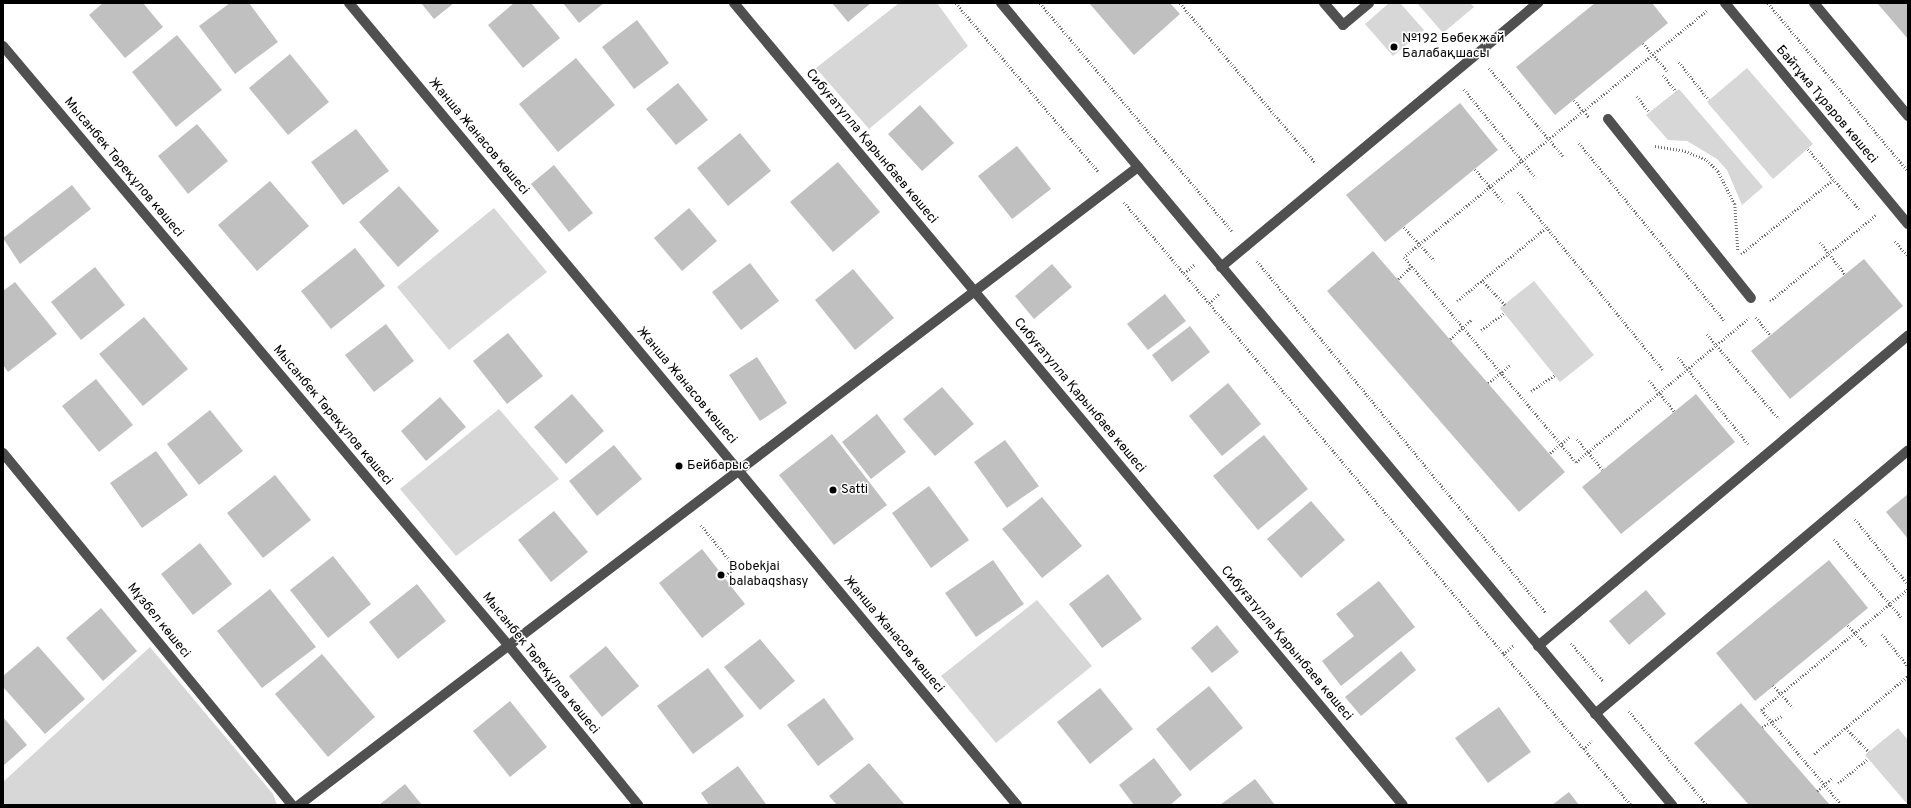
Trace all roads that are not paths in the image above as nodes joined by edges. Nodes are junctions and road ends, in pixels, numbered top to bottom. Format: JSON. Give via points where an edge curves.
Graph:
{"nodes":[{"id":1,"x":349,"y":3,"type":"edge"},
{"id":2,"x":734,"y":3,"type":"edge"},
{"id":3,"x":1001,"y":3,"type":"edge"},
{"id":4,"x":1324,"y":3,"type":"edge"},
{"id":5,"x":1369,"y":3,"type":"edge"},
{"id":6,"x":1538,"y":3,"type":"edge"},
{"id":7,"x":1725,"y":3,"type":"edge"},
{"id":8,"x":1814,"y":3,"type":"edge"},
{"id":9,"x":3,"y":46,"type":"edge"},
{"id":10,"x":1908,"y":116,"type":"edge"},
{"id":11,"x":1608,"y":119,"type":"dead end"},
{"id":12,"x":1138,"y":167,"type":"junction"},
{"id":13,"x":1908,"y":224,"type":"edge"},
{"id":14,"x":1222,"y":267,"type":"junction"},
{"id":15,"x":975,"y":292,"type":"junction"},
{"id":16,"x":1751,"y":298,"type":"dead end"},
{"id":17,"x":1908,"y":336,"type":"edge"},
{"id":18,"x":1908,"y":450,"type":"edge"},
{"id":19,"x":3,"y":453,"type":"edge"},
{"id":20,"x":739,"y":469,"type":"junction"},
{"id":21,"x":508,"y":646,"type":"junction"},
{"id":22,"x":1538,"y":646,"type":"junction"},
{"id":23,"x":1595,"y":714,"type":"junction"},
{"id":24,"x":292,"y":805,"type":"edge"},
{"id":25,"x":299,"y":805,"type":"edge"},
{"id":26,"x":638,"y":805,"type":"edge"},
{"id":27,"x":1016,"y":805,"type":"edge"},
{"id":28,"x":1403,"y":805,"type":"edge"},
{"id":29,"x":1672,"y":805,"type":"edge"}],
"edges":[{"from":1,"to":20,"type":"street","name":"Жанша Жанасов көшесі"},
{"from":2,"to":15,"type":"street","name":"Сибуғатулла Қарынбаев көшесі"},
{"from":3,"to":12,"type":"street"},
{"from":4,"to":5,"type":"street","via":[[1342,25]]},
{"from":6,"to":14,"type":"street"},
{"from":7,"to":13,"type":"street","name":"Байтұма Тұраров көшесі"},
{"from":8,"to":10,"type":"street"},
{"from":9,"to":21,"type":"street","name":"Мысанбек Төреқұлов көшесі"},
{"from":11,"to":16,"type":"street"},
{"from":12,"to":14,"type":"street"},
{"from":12,"to":15,"type":"street"},
{"from":14,"to":22,"type":"street"},
{"from":15,"to":20,"type":"street"},
{"from":15,"to":28,"type":"street","name":"Сибуғатулла Қарынбаев көшесі"},
{"from":17,"to":22,"type":"street"},
{"from":18,"to":23,"type":"street"},
{"from":19,"to":24,"type":"street","name":"Мұзбел көшесі"},
{"from":20,"to":21,"type":"street"},
{"from":20,"to":27,"type":"street","name":"Жанша Жанасов көшесі"},
{"from":21,"to":25,"type":"street"},
{"from":21,"to":26,"type":"street","name":"Мысанбек Төреқұлов көшесі"},
{"from":22,"to":23,"type":"street"},
{"from":23,"to":29,"type":"street"}]}
